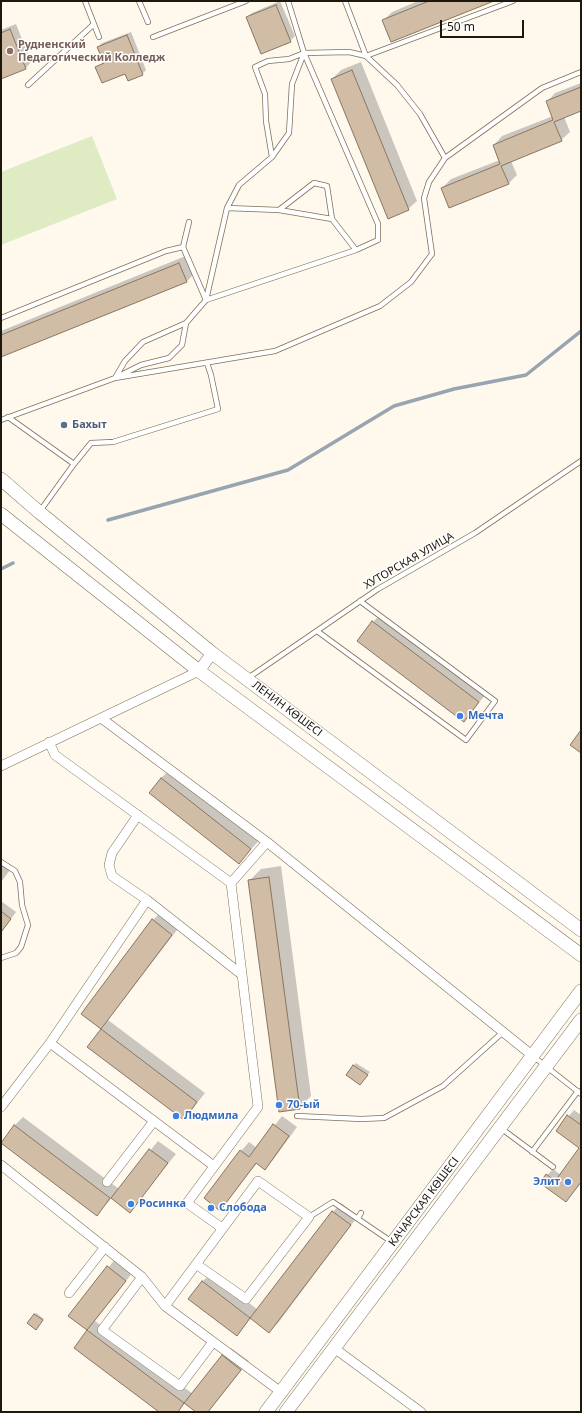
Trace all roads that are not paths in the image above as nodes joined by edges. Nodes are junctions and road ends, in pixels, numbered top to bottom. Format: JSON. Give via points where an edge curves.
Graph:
{"nodes":[{"id":1,"x":85,"y":1,"type":"edge"},
{"id":2,"x":139,"y":1,"type":"edge"},
{"id":3,"x":246,"y":1,"type":"edge"},
{"id":4,"x":288,"y":1,"type":"edge"},
{"id":5,"x":345,"y":1,"type":"edge"},
{"id":6,"x":513,"y":1,"type":"edge"},
{"id":7,"x":148,"y":22,"type":"dead end"},
{"id":8,"x":94,"y":24,"type":"junction"},
{"id":9,"x":99,"y":36,"type":"dead end"},
{"id":10,"x":153,"y":37,"type":"dead end"},
{"id":11,"x":304,"y":53,"type":"junction"},
{"id":12,"x":366,"y":56,"type":"junction"},
{"id":13,"x":581,"y":72,"type":"edge"},
{"id":14,"x":28,"y":85,"type":"dead end"},
{"id":15,"x":272,"y":157,"type":"junction"},
{"id":16,"x":446,"y":158,"type":"junction"},
{"id":17,"x":227,"y":208,"type":"junction"},
{"id":18,"x":279,"y":210,"type":"junction"},
{"id":19,"x":332,"y":220,"type":"junction"},
{"id":20,"x":189,"y":222,"type":"dead end"},
{"id":21,"x":184,"y":247,"type":"junction"},
{"id":22,"x":356,"y":250,"type":"junction"},
{"id":23,"x":206,"y":300,"type":"junction"},
{"id":24,"x":1,"y":318,"type":"edge"},
{"id":25,"x":186,"y":323,"type":"junction"},
{"id":26,"x":207,"y":363,"type":"junction"},
{"id":27,"x":115,"y":378,"type":"junction"},
{"id":28,"x":8,"y":417,"type":"junction"},
{"id":29,"x":1,"y":420,"type":"edge"},
{"id":30,"x":581,"y":462,"type":"edge"},
{"id":31,"x":74,"y":464,"type":"junction"},
{"id":32,"x":1,"y":479,"type":"edge"},
{"id":33,"x":39,"y":512,"type":"junction"},
{"id":34,"x":1,"y":514,"type":"edge"},
{"id":35,"x":360,"y":601,"type":"junction"},
{"id":36,"x":317,"y":631,"type":"junction"},
{"id":37,"x":212,"y":653,"type":"junction"},
{"id":38,"x":200,"y":670,"type":"junction"},
{"id":39,"x":246,"y":679,"type":"junction"},
{"id":40,"x":102,"y":718,"type":"junction"},
{"id":41,"x":49,"y":742,"type":"junction"},
{"id":42,"x":1,"y":766,"type":"edge"},
{"id":43,"x":138,"y":815,"type":"junction"},
{"id":44,"x":267,"y":842,"type":"junction"},
{"id":45,"x":1,"y":862,"type":"edge"},
{"id":46,"x":231,"y":883,"type":"junction"},
{"id":47,"x":147,"y":900,"type":"junction"},
{"id":48,"x":581,"y":930,"type":"edge"},
{"id":49,"x":581,"y":955,"type":"edge"},
{"id":50,"x":1,"y":958,"type":"edge"},
{"id":51,"x":241,"y":974,"type":"junction"},
{"id":52,"x":581,"y":991,"type":"edge"},
{"id":53,"x":581,"y":1020,"type":"edge"},
{"id":54,"x":503,"y":1032,"type":"junction"},
{"id":55,"x":50,"y":1043,"type":"junction"},
{"id":56,"x":533,"y":1056,"type":"junction"},
{"id":57,"x":546,"y":1067,"type":"junction"},
{"id":58,"x":579,"y":1092,"type":"edge"},
{"id":59,"x":1,"y":1108,"type":"edge"},
{"id":60,"x":297,"y":1116,"type":"dead end"},
{"id":61,"x":154,"y":1121,"type":"junction"},
{"id":62,"x":500,"y":1128,"type":"junction"},
{"id":63,"x":532,"y":1152,"type":"junction"},
{"id":64,"x":1,"y":1165,"type":"edge"},
{"id":65,"x":214,"y":1166,"type":"junction"},
{"id":66,"x":553,"y":1167,"type":"dead end"},
{"id":67,"x":107,"y":1182,"type":"dead end"},
{"id":68,"x":361,"y":1213,"type":"dead end"},
{"id":69,"x":309,"y":1217,"type":"junction"},
{"id":70,"x":358,"y":1218,"type":"junction"},
{"id":71,"x":222,"y":1228,"type":"junction"},
{"id":72,"x":393,"y":1242,"type":"junction"},
{"id":73,"x":104,"y":1247,"type":"junction"},
{"id":74,"x":196,"y":1264,"type":"junction"},
{"id":75,"x":142,"y":1277,"type":"junction"},
{"id":76,"x":69,"y":1292,"type":"dead end"},
{"id":77,"x":165,"y":1306,"type":"junction"},
{"id":78,"x":213,"y":1342,"type":"junction"},
{"id":79,"x":334,"y":1348,"type":"junction"},
{"id":80,"x":281,"y":1392,"type":"junction"},
{"id":81,"x":266,"y":1412,"type":"edge"},
{"id":82,"x":286,"y":1412,"type":"edge"},
{"id":83,"x":421,"y":1412,"type":"edge"}],
"edges":[{"from":1,"to":8,"type":"lane"},
{"from":2,"to":7,"type":"lane"},
{"from":3,"to":10,"type":"lane"},
{"from":4,"to":11,"type":"lane"},
{"from":5,"to":12,"type":"lane"},
{"from":6,"to":12,"type":"lane"},
{"from":8,"to":9,"type":"lane"},
{"from":8,"to":14,"type":"lane"},
{"from":11,"to":12,"type":"lane","via":[[349,52]]},
{"from":11,"to":15,"type":"lane","via":[[292,84],[290,133]]},
{"from":11,"to":15,"type":"lane","via":[[289,59],[268,61],[255,67],[265,94]]},
{"from":11,"to":22,"type":"lane","via":[[378,224],[378,240]]},
{"from":12,"to":16,"type":"lane","via":[[397,85],[420,114]]},
{"from":13,"to":16,"type":"lane","via":[[542,88]]},
{"from":15,"to":17,"type":"lane","via":[[239,185]]},
{"from":16,"to":26,"type":"lane","via":[[429,182],[424,198],[432,254],[411,282],[380,306],[275,351]]},
{"from":17,"to":18,"type":"lane"},
{"from":17,"to":23,"type":"lane"},
{"from":18,"to":19,"type":"lane"},
{"from":18,"to":19,"type":"lane","via":[[314,183],[327,186]]},
{"from":19,"to":22,"type":"lane"},
{"from":20,"to":21,"type":"lane"},
{"from":21,"to":23,"type":"lane"},
{"from":21,"to":24,"type":"lane","via":[[166,251]]},
{"from":22,"to":23,"type":"lane"},
{"from":23,"to":25,"type":"lane"},
{"from":25,"to":27,"type":"lane","via":[[143,342],[125,361]]},
{"from":25,"to":27,"type":"lane","via":[[182,344],[169,358],[141,365]]},
{"from":26,"to":27,"type":"lane"},
{"from":26,"to":31,"type":"lane","via":[[218,409],[113,442],[91,443]]},
{"from":27,"to":28,"type":"lane"},
{"from":28,"to":29,"type":"lane"},
{"from":28,"to":31,"type":"lane"},
{"from":30,"to":35,"type":"lane","name":"ХУТОРСКАЯ УЛИЦА","via":[[475,533]]},
{"from":31,"to":33,"type":"lane"},
{"from":32,"to":33,"type":"main road","name":"ЛЕНИН КӨШЕСІ"},
{"from":33,"to":37,"type":"main road","name":"ЛЕНИН КӨШЕСІ"},
{"from":34,"to":38,"type":"main road","name":"ЛЕНИН КӨШЕСІ"},
{"from":35,"to":36,"type":"lane","name":"ХУТОРСКАЯ УЛИЦА"},
{"from":35,"to":36,"type":"lane","via":[[495,701],[466,740]]},
{"from":36,"to":39,"type":"lane","name":"ХУТОРСКАЯ УЛИЦА"},
{"from":37,"to":38,"type":"street"},
{"from":37,"to":39,"type":"main road","name":"ЛЕНИН КӨШЕСІ"},
{"from":38,"to":40,"type":"street"},
{"from":38,"to":49,"type":"main road","name":"ЛЕНИН КӨШЕСІ"},
{"from":39,"to":48,"type":"main road","name":"ЛЕНИН КӨШЕСІ"},
{"from":40,"to":41,"type":"street"},
{"from":40,"to":44,"type":"street"},
{"from":41,"to":42,"type":"street"},
{"from":41,"to":43,"type":"street","via":[[55,755]]},
{"from":43,"to":46,"type":"street"},
{"from":43,"to":47,"type":"street","via":[[112,853],[109,865],[112,876]]},
{"from":44,"to":46,"type":"street"},
{"from":44,"to":54,"type":"street"},
{"from":45,"to":50,"type":"lane","via":[[15,871],[20,882],[22,905],[28,925],[21,947],[16,953]]},
{"from":46,"to":51,"type":"street"},
{"from":47,"to":51,"type":"street"},
{"from":47,"to":55,"type":"street"},
{"from":51,"to":65,"type":"street","via":[[258,1107]]},
{"from":52,"to":56,"type":"main road","name":"КАЧАРСКАЯ КӨШЕСІ"},
{"from":53,"to":57,"type":"main road","name":"КАЧАРСКАЯ КӨШЕСІ"},
{"from":54,"to":56,"type":"street"},
{"from":54,"to":60,"type":"lane","via":[[443,1086],[384,1118]]},
{"from":55,"to":59,"type":"street"},
{"from":55,"to":61,"type":"street"},
{"from":56,"to":57,"type":"lane"},
{"from":56,"to":72,"type":"main road","name":"КАЧАРСКАЯ КӨШЕСІ"},
{"from":57,"to":58,"type":"lane"},
{"from":57,"to":62,"type":"main road","name":"КАЧАРСКАЯ КӨШЕСІ"},
{"from":58,"to":63,"type":"lane"},
{"from":61,"to":65,"type":"street"},
{"from":61,"to":67,"type":"street"},
{"from":62,"to":63,"type":"lane"},
{"from":62,"to":79,"type":"main road","name":"КАЧАРСКАЯ КӨШЕСІ"},
{"from":63,"to":66,"type":"lane"},
{"from":64,"to":73,"type":"street"},
{"from":65,"to":71,"type":"street","via":[[187,1203]]},
{"from":68,"to":70,"type":"lane"},
{"from":69,"to":70,"type":"lane","via":[[334,1202]]},
{"from":69,"to":71,"type":"street","via":[[258,1181]]},
{"from":69,"to":74,"type":"street","via":[[246,1299]]},
{"from":70,"to":72,"type":"lane"},
{"from":71,"to":74,"type":"street"},
{"from":72,"to":80,"type":"main road","name":"КАЧАРСКАЯ КӨШЕСІ"},
{"from":73,"to":75,"type":"street"},
{"from":73,"to":76,"type":"street"},
{"from":74,"to":77,"type":"street"},
{"from":75,"to":77,"type":"street"},
{"from":75,"to":78,"type":"street","via":[[102,1330],[180,1386]]},
{"from":77,"to":78,"type":"street"},
{"from":78,"to":80,"type":"street"},
{"from":79,"to":82,"type":"main road","name":"КАЧАРСКАЯ КӨШЕСІ"},
{"from":79,"to":83,"type":"street"},
{"from":80,"to":81,"type":"main road","name":"КАЧАРСКАЯ КӨШЕСІ"}]}
